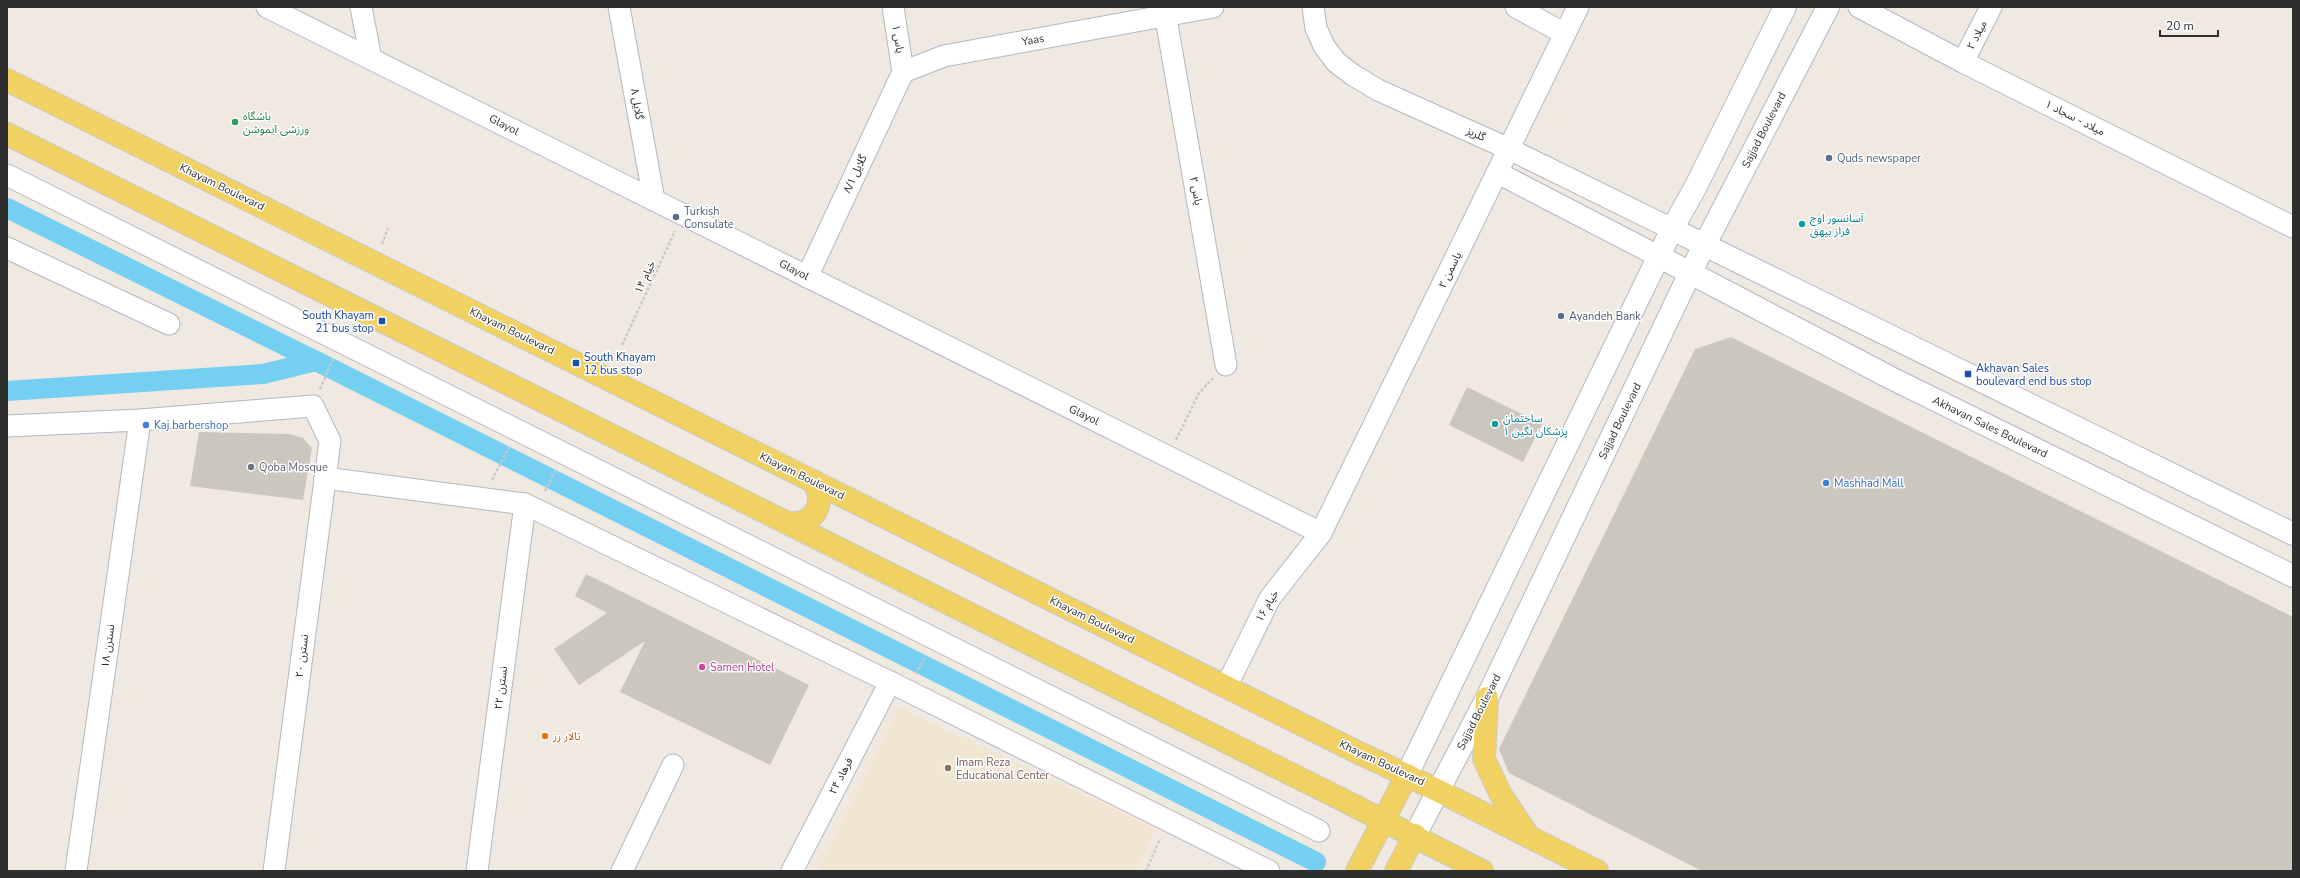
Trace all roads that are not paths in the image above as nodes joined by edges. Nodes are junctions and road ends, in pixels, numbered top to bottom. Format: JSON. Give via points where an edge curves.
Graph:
{"nodes":[{"id":1,"x":267,"y":7,"type":"edge"},
{"id":2,"x":361,"y":7,"type":"edge"},
{"id":3,"x":619,"y":7,"type":"edge"},
{"id":4,"x":893,"y":7,"type":"edge"},
{"id":5,"x":1213,"y":7,"type":"edge"},
{"id":6,"x":1313,"y":7,"type":"edge"},
{"id":7,"x":1516,"y":7,"type":"edge"},
{"id":8,"x":1578,"y":7,"type":"edge"},
{"id":9,"x":1785,"y":7,"type":"edge"},
{"id":10,"x":1828,"y":7,"type":"edge"},
{"id":11,"x":1859,"y":7,"type":"edge"},
{"id":12,"x":1991,"y":7,"type":"edge"},
{"id":13,"x":1165,"y":11,"type":"edge"},
{"id":14,"x":1565,"y":34,"type":"junction"},
{"id":15,"x":370,"y":59,"type":"junction"},
{"id":16,"x":1963,"y":62,"type":"junction"},
{"id":17,"x":903,"y":72,"type":"junction"},
{"id":18,"x":7,"y":80,"type":"edge"},
{"id":19,"x":7,"y":134,"type":"edge"},
{"id":20,"x":1509,"y":149,"type":"junction"},
{"id":21,"x":1498,"y":173,"type":"junction"},
{"id":22,"x":7,"y":176,"type":"edge"},
{"id":23,"x":654,"y":200,"type":"junction"},
{"id":24,"x":2293,"y":227,"type":"edge"},
{"id":25,"x":1672,"y":229,"type":"junction"},
{"id":26,"x":1704,"y":245,"type":"junction"},
{"id":27,"x":7,"y":248,"type":"edge"},
{"id":28,"x":1660,"y":257,"type":"junction"},
{"id":29,"x":1690,"y":273,"type":"junction"},
{"id":30,"x":807,"y":277,"type":"junction"},
{"id":31,"x":169,"y":324,"type":"dead end"},
{"id":32,"x":1226,"y":365,"type":"road end"},
{"id":33,"x":140,"y":420,"type":"junction"},
{"id":34,"x":7,"y":426,"type":"edge"},
{"id":35,"x":325,"y":478,"type":"junction"},
{"id":36,"x":813,"y":481,"type":"junction"},
{"id":37,"x":530,"y":507,"type":"junction"},
{"id":38,"x":789,"y":523,"type":"junction"},
{"id":39,"x":1321,"y":533,"type":"junction"},
{"id":40,"x":2293,"y":534,"type":"edge"},
{"id":41,"x":2293,"y":576,"type":"edge"},
{"id":42,"x":899,"y":686,"type":"junction"},
{"id":43,"x":1226,"y":687,"type":"junction"},
{"id":44,"x":1487,"y":698,"type":"junction"},
{"id":45,"x":673,"y":765,"type":"dead end"},
{"id":46,"x":1407,"y":775,"type":"junction"},
{"id":47,"x":1439,"y":790,"type":"junction"},
{"id":48,"x":1382,"y":821,"type":"junction"},
{"id":49,"x":1319,"y":831,"type":"dead end"},
{"id":50,"x":1415,"y":836,"type":"junction"},
{"id":51,"x":1530,"y":838,"type":"junction"},
{"id":52,"x":76,"y":871,"type":"edge"},
{"id":53,"x":274,"y":871,"type":"edge"},
{"id":54,"x":477,"y":871,"type":"edge"},
{"id":55,"x":622,"y":871,"type":"edge"},
{"id":56,"x":792,"y":871,"type":"edge"},
{"id":57,"x":1268,"y":871,"type":"edge"},
{"id":58,"x":1357,"y":871,"type":"edge"},
{"id":59,"x":1396,"y":871,"type":"edge"},
{"id":60,"x":1482,"y":871,"type":"edge"},
{"id":61,"x":1597,"y":871,"type":"edge"}],
"edges":[{"from":1,"to":15,"type":"street","name":"Glayol"},
{"from":2,"to":15,"type":"street"},
{"from":3,"to":23,"type":"street","name":"گلایل ۸"},
{"from":4,"to":17,"type":"street","name":"یاس ۱"},
{"from":5,"to":13,"type":"street","name":"Yaas"},
{"from":6,"to":20,"type":"street","name":"گلریز","via":[[1316,28],[1324,46],[1336,62],[1353,75],[1378,90]]},
{"from":7,"to":14,"type":"street"},
{"from":8,"to":14,"type":"street","name":"یاسمن ۲"},
{"from":9,"to":25,"type":"main road"},
{"from":10,"to":26,"type":"main road","name":"Sajjad Boulevard"},
{"from":11,"to":16,"type":"street","name":"میلاد - سجاد ۱"},
{"from":12,"to":16,"type":"street","name":"میلاد ۲"},
{"from":13,"to":17,"type":"street","name":"Yaas","via":[[944,56]]},
{"from":13,"to":32,"type":"street","name":"یاس ۲"},
{"from":14,"to":20,"type":"street","name":"یاسمن ۲"},
{"from":15,"to":23,"type":"street","name":"Glayol"},
{"from":16,"to":24,"type":"street","name":"میلاد - سجاد ۱"},
{"from":17,"to":30,"type":"street","name":"گلایل ۸/۱"},
{"from":18,"to":36,"type":"main road","name":"Khayam Boulevard"},
{"from":19,"to":38,"type":"main road"},
{"from":20,"to":21,"type":"street","name":"یاسمن ۲"},
{"from":20,"to":25,"type":"street","name":"گلریز"},
{"from":21,"to":28,"type":"street"},
{"from":21,"to":39,"type":"street","name":"یاسمن ۲"},
{"from":22,"to":49,"type":"street"},
{"from":23,"to":30,"type":"street","name":"Glayol"},
{"from":25,"to":26,"type":"main road"},
{"from":25,"to":28,"type":"main road"},
{"from":26,"to":29,"type":"main road","name":"Sajjad Boulevard"},
{"from":26,"to":40,"type":"main road"},
{"from":27,"to":31,"type":"street"},
{"from":28,"to":29,"type":"main road","name":"Akhavan Sales Boulevard"},
{"from":28,"to":46,"type":"main road"},
{"from":29,"to":41,"type":"main road","name":"Akhavan Sales Boulevard","via":[[1891,378]]},
{"from":29,"to":44,"type":"main road","name":"Sajjad Boulevard"},
{"from":30,"to":39,"type":"street","name":"Glayol"},
{"from":33,"to":34,"type":"street"},
{"from":33,"to":35,"type":"street","name":"نسترن ۲۰","via":[[313,406],[330,441]]},
{"from":33,"to":52,"type":"street","name":"نسترن ۱۸"},
{"from":35,"to":37,"type":"street","via":[[482,498]]},
{"from":35,"to":53,"type":"street","name":"نسترن ۲۰"},
{"from":36,"to":38,"type":"main road","via":[[819,495],[816,511],[804,522]]},
{"from":36,"to":43,"type":"main road","name":"Khayam Boulevard"},
{"from":37,"to":42,"type":"street"},
{"from":37,"to":54,"type":"street","name":"نسترن ۲۲"},
{"from":38,"to":48,"type":"main road"},
{"from":39,"to":43,"type":"street","name":"خیام ۱۶","via":[[1270,598]]},
{"from":42,"to":56,"type":"street","name":"فرهاد ۲۴"},
{"from":42,"to":57,"type":"street"},
{"from":43,"to":46,"type":"main road","name":"Khayam Boulevard"},
{"from":44,"to":47,"type":"main road","name":"Sajjad Boulevard"},
{"from":44,"to":51,"type":"main road","via":[[1484,759],[1501,795]]},
{"from":45,"to":55,"type":"street"},
{"from":46,"to":47,"type":"main road","name":"Khayam Boulevard"},
{"from":46,"to":48,"type":"main road"},
{"from":47,"to":50,"type":"main road","name":"Sajjad Boulevard"},
{"from":47,"to":51,"type":"main road","name":"Khayam Boulevard"},
{"from":48,"to":50,"type":"main road"},
{"from":48,"to":58,"type":"main road"},
{"from":50,"to":59,"type":"main road"},
{"from":50,"to":60,"type":"main road"},
{"from":51,"to":61,"type":"main road","name":"Khayam Boulevard"}]}
